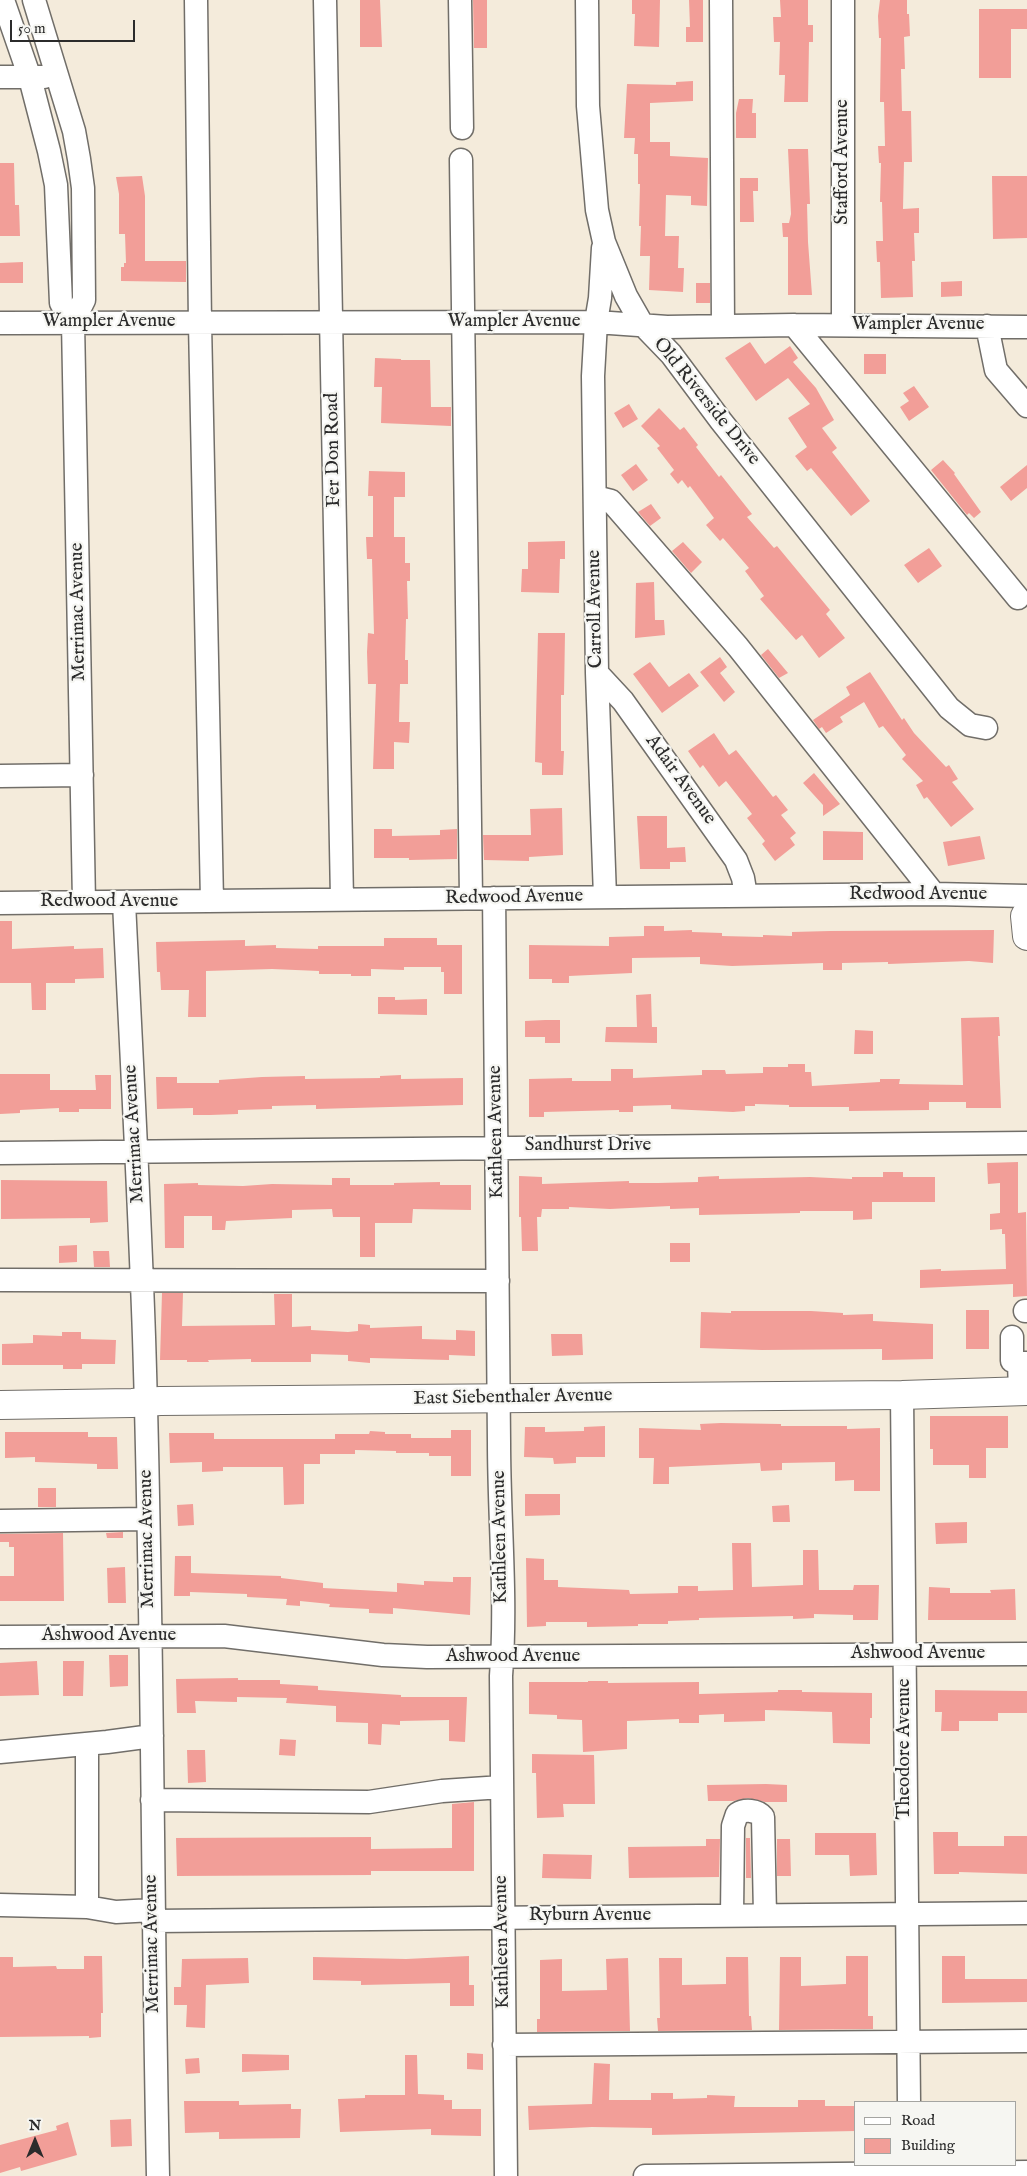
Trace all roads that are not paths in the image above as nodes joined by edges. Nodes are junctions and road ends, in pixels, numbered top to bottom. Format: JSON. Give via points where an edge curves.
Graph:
{"nodes":[{"id":1,"x":3,"y":0,"type":"edge"},
{"id":2,"x":34,"y":0,"type":"edge"},
{"id":3,"x":196,"y":0,"type":"edge"},
{"id":4,"x":325,"y":0,"type":"edge"},
{"id":5,"x":460,"y":0,"type":"edge"},
{"id":6,"x":587,"y":0,"type":"edge"},
{"id":7,"x":721,"y":0,"type":"edge"},
{"id":8,"x":844,"y":0,"type":"edge"},
{"id":9,"x":57,"y":76,"type":"junction"},
{"id":10,"x":0,"y":77,"type":"edge"},
{"id":11,"x":30,"y":78,"type":"junction"},
{"id":12,"x":462,"y":128,"type":"dead end"},
{"id":13,"x":461,"y":160,"type":"dead end"},
{"id":14,"x":604,"y":242,"type":"junction"},
{"id":15,"x":0,"y":322,"type":"edge"},
{"id":16,"x":72,"y":322,"type":"junction"},
{"id":17,"x":596,"y":322,"type":"junction"},
{"id":18,"x":200,"y":323,"type":"junction"},
{"id":19,"x":331,"y":323,"type":"junction"},
{"id":20,"x":463,"y":323,"type":"junction"},
{"id":21,"x":642,"y":324,"type":"junction"},
{"id":22,"x":794,"y":324,"type":"junction"},
{"id":23,"x":723,"y":325,"type":"junction"},
{"id":24,"x":843,"y":325,"type":"junction"},
{"id":25,"x":988,"y":326,"type":"junction"},
{"id":26,"x":1027,"y":327,"type":"edge"},
{"id":27,"x":1027,"y":406,"type":"edge"},
{"id":28,"x":595,"y":497,"type":"junction"},
{"id":29,"x":1018,"y":598,"type":"dead end"},
{"id":30,"x":597,"y":673,"type":"junction"},
{"id":31,"x":986,"y":728,"type":"dead end"},
{"id":32,"x":82,"y":775,"type":"junction"},
{"id":33,"x":0,"y":776,"type":"edge"},
{"id":34,"x":934,"y":894,"type":"junction"},
{"id":35,"x":746,"y":896,"type":"junction"},
{"id":36,"x":1027,"y":896,"type":"edge"},
{"id":37,"x":605,"y":897,"type":"junction"},
{"id":38,"x":471,"y":898,"type":"junction"},
{"id":39,"x":494,"y":898,"type":"junction"},
{"id":40,"x":342,"y":900,"type":"junction"},
{"id":41,"x":212,"y":901,"type":"junction"},
{"id":42,"x":84,"y":902,"type":"junction"},
{"id":43,"x":124,"y":902,"type":"junction"},
{"id":44,"x":0,"y":903,"type":"edge"},
{"id":45,"x":1027,"y":912,"type":"edge"},
{"id":46,"x":1027,"y":936,"type":"edge"},
{"id":47,"x":1027,"y":1143,"type":"edge"},
{"id":48,"x":498,"y":1147,"type":"junction"},
{"id":49,"x":135,"y":1150,"type":"junction"},
{"id":50,"x":0,"y":1153,"type":"edge"},
{"id":51,"x":141,"y":1278,"type":"junction"},
{"id":52,"x":0,"y":1280,"type":"edge"},
{"id":53,"x":498,"y":1281,"type":"junction"},
{"id":54,"x":1012,"y":1337,"type":"dead end"},
{"id":55,"x":1023,"y":1363,"type":"edge"},
{"id":56,"x":1024,"y":1391,"type":"edge"},
{"id":57,"x":902,"y":1395,"type":"junction"},
{"id":58,"x":499,"y":1398,"type":"junction"},
{"id":59,"x":145,"y":1402,"type":"junction"},
{"id":60,"x":0,"y":1405,"type":"edge"},
{"id":61,"x":148,"y":1519,"type":"junction"},
{"id":62,"x":0,"y":1521,"type":"edge"},
{"id":63,"x":150,"y":1635,"type":"junction"},
{"id":64,"x":0,"y":1636,"type":"edge"},
{"id":65,"x":904,"y":1654,"type":"junction"},
{"id":66,"x":1027,"y":1654,"type":"edge"},
{"id":67,"x":502,"y":1657,"type":"junction"},
{"id":68,"x":152,"y":1736,"type":"junction"},
{"id":69,"x":88,"y":1744,"type":"junction"},
{"id":70,"x":0,"y":1752,"type":"edge"},
{"id":71,"x":502,"y":1787,"type":"junction"},
{"id":72,"x":152,"y":1800,"type":"junction"},
{"id":73,"x":0,"y":1905,"type":"edge"},
{"id":74,"x":87,"y":1907,"type":"junction"},
{"id":75,"x":1027,"y":1913,"type":"edge"},
{"id":76,"x":906,"y":1914,"type":"junction"},
{"id":77,"x":153,"y":1915,"type":"junction"},
{"id":78,"x":732,"y":1915,"type":"junction"},
{"id":79,"x":765,"y":1915,"type":"junction"},
{"id":80,"x":503,"y":1917,"type":"junction"},
{"id":81,"x":908,"y":2041,"type":"junction"},
{"id":82,"x":1027,"y":2041,"type":"edge"},
{"id":83,"x":504,"y":2045,"type":"junction"},
{"id":84,"x":908,"y":2101,"type":"edge"},
{"id":85,"x":909,"y":2172,"type":"edge"},
{"id":86,"x":1027,"y":2172,"type":"edge"},
{"id":87,"x":158,"y":2176,"type":"edge"},
{"id":88,"x":506,"y":2176,"type":"edge"},
{"id":89,"x":645,"y":2176,"type":"edge"}],
"edges":[{"from":1,"to":11,"type":"street","name":"Merrimac Avenue"},
{"from":2,"to":9,"type":"street","name":"Merrimac Avenue"},
{"from":3,"to":18,"type":"street"},
{"from":4,"to":19,"type":"street","name":"Fer Don Road"},
{"from":5,"to":12,"type":"street"},
{"from":6,"to":14,"type":"street","name":"Old Riverside Drive","via":[[588,106],[597,210]]},
{"from":7,"to":23,"type":"street"},
{"from":8,"to":24,"type":"street","name":"Stafford Avenue"},
{"from":9,"to":11,"type":"street"},
{"from":9,"to":16,"type":"street","name":"Merrimac Avenue","via":[[74,131],[83,188],[84,300]]},
{"from":10,"to":11,"type":"street"},
{"from":11,"to":16,"type":"street","name":"Merrimac Avenue","via":[[56,185],[61,303]]},
{"from":13,"to":20,"type":"street"},
{"from":14,"to":17,"type":"street","name":"Carroll Avenue"},
{"from":14,"to":21,"type":"street","name":"Old Riverside Drive","via":[[626,296]]},
{"from":15,"to":16,"type":"street","name":"Wampler Avenue"},
{"from":16,"to":18,"type":"street","name":"Wampler Avenue"},
{"from":16,"to":32,"type":"street","name":"Merrimac Avenue"},
{"from":17,"to":20,"type":"street","name":"Wampler Avenue"},
{"from":17,"to":21,"type":"street","name":"Wampler Avenue"},
{"from":17,"to":28,"type":"street","name":"Carroll Avenue","via":[[593,376]]},
{"from":18,"to":19,"type":"street","name":"Wampler Avenue"},
{"from":18,"to":41,"type":"street"},
{"from":19,"to":20,"type":"street","name":"Wampler Avenue"},
{"from":19,"to":40,"type":"street","name":"Fer Don Road"},
{"from":20,"to":38,"type":"street"},
{"from":21,"to":23,"type":"street","name":"Wampler Avenue","via":[[667,327]]},
{"from":21,"to":31,"type":"street","name":"Old Riverside Drive","via":[[671,354],[949,708],[970,724]]},
{"from":22,"to":23,"type":"street","name":"Wampler Avenue"},
{"from":22,"to":24,"type":"street","name":"Wampler Avenue"},
{"from":22,"to":29,"type":"street"},
{"from":24,"to":25,"type":"street","name":"Wampler Avenue"},
{"from":25,"to":26,"type":"street","name":"Wampler Avenue"},
{"from":25,"to":27,"type":"street","via":[[996,370]]},
{"from":28,"to":30,"type":"street","name":"Carroll Avenue"},
{"from":28,"to":34,"type":"street","via":[[611,501],[738,647]]},
{"from":30,"to":35,"type":"street","name":"Adair Avenue","via":[[623,701],[736,860]]},
{"from":30,"to":37,"type":"street","name":"Carroll Avenue"},
{"from":32,"to":33,"type":"street"},
{"from":32,"to":42,"type":"street","name":"Merrimac Avenue"},
{"from":34,"to":35,"type":"street","name":"Redwood Avenue"},
{"from":34,"to":36,"type":"street","name":"Redwood Avenue"},
{"from":35,"to":37,"type":"street","name":"Redwood Avenue"},
{"from":37,"to":39,"type":"street","name":"Redwood Avenue"},
{"from":38,"to":39,"type":"street","name":"Redwood Avenue"},
{"from":38,"to":40,"type":"street","name":"Redwood Avenue"},
{"from":39,"to":48,"type":"street","name":"Kathleen Avenue"},
{"from":40,"to":41,"type":"street","name":"Redwood Avenue"},
{"from":41,"to":43,"type":"street","name":"Redwood Avenue"},
{"from":42,"to":43,"type":"street","name":"Redwood Avenue"},
{"from":42,"to":44,"type":"street","name":"Redwood Avenue"},
{"from":43,"to":49,"type":"street","name":"Merrimac Avenue"},
{"from":45,"to":46,"type":"main road"},
{"from":47,"to":48,"type":"street","name":"Sandhurst Drive"},
{"from":48,"to":49,"type":"street","name":"Sandhurst Drive"},
{"from":48,"to":53,"type":"street","name":"Kathleen Avenue"},
{"from":49,"to":50,"type":"street","name":"Sandhurst Drive"},
{"from":49,"to":51,"type":"street","name":"Merrimac Avenue"},
{"from":51,"to":52,"type":"street"},
{"from":51,"to":53,"type":"street"},
{"from":51,"to":59,"type":"street","name":"Merrimac Avenue"},
{"from":53,"to":58,"type":"street","name":"Kathleen Avenue"},
{"from":54,"to":55,"type":"street","via":[[1012,1361]]},
{"from":55,"to":56,"type":"street"},
{"from":56,"to":57,"type":"main road","name":"East Siebenthaler Avenue"},
{"from":57,"to":58,"type":"main road","name":"East Siebenthaler Avenue"},
{"from":57,"to":65,"type":"street","name":"Theodore Avenue"},
{"from":58,"to":59,"type":"main road","name":"East Siebenthaler Avenue"},
{"from":58,"to":67,"type":"street","name":"Kathleen Avenue"},
{"from":59,"to":60,"type":"main road","name":"East Siebenthaler Avenue"},
{"from":59,"to":61,"type":"street","name":"Merrimac Avenue"},
{"from":61,"to":62,"type":"street"},
{"from":61,"to":63,"type":"street","name":"Merrimac Avenue"},
{"from":63,"to":64,"type":"street","name":"Ashwood Avenue"},
{"from":63,"to":67,"type":"street","name":"Ashwood Avenue","via":[[224,1636],[383,1655]]},
{"from":63,"to":68,"type":"street","name":"Merrimac Avenue"},
{"from":65,"to":66,"type":"street","name":"Ashwood Avenue"},
{"from":65,"to":67,"type":"street","name":"Ashwood Avenue"},
{"from":65,"to":76,"type":"street","name":"Theodore Avenue"},
{"from":67,"to":71,"type":"street","name":"Kathleen Avenue"},
{"from":68,"to":69,"type":"street"},
{"from":68,"to":72,"type":"street","name":"Merrimac Avenue"},
{"from":69,"to":70,"type":"street"},
{"from":69,"to":74,"type":"street"},
{"from":71,"to":72,"type":"street","via":[[442,1791],[369,1802]]},
{"from":71,"to":80,"type":"street","name":"Kathleen Avenue"},
{"from":72,"to":77,"type":"street","name":"Merrimac Avenue"},
{"from":73,"to":74,"type":"street","name":"Ryburn Avenue"},
{"from":74,"to":77,"type":"street","name":"Ryburn Avenue"},
{"from":75,"to":76,"type":"street","name":"Ryburn Avenue"},
{"from":76,"to":79,"type":"street","name":"Ryburn Avenue"},
{"from":76,"to":81,"type":"street","name":"Theodore Avenue"},
{"from":77,"to":80,"type":"street","name":"Ryburn Avenue"},
{"from":77,"to":87,"type":"street","name":"Merrimac Avenue"},
{"from":78,"to":79,"type":"street","name":"Ryburn Avenue"},
{"from":78,"to":79,"type":"street","via":[[732,1826],[737,1814],[750,1811],[763,1818]]},
{"from":78,"to":80,"type":"street","name":"Ryburn Avenue"},
{"from":80,"to":83,"type":"street","name":"Kathleen Avenue"},
{"from":81,"to":82,"type":"street"},
{"from":81,"to":83,"type":"street"},
{"from":81,"to":84,"type":"street","name":"Theodore Avenue"},
{"from":83,"to":88,"type":"street","name":"Kathleen Avenue"},
{"from":85,"to":86,"type":"street"},
{"from":85,"to":89,"type":"street"}]}
